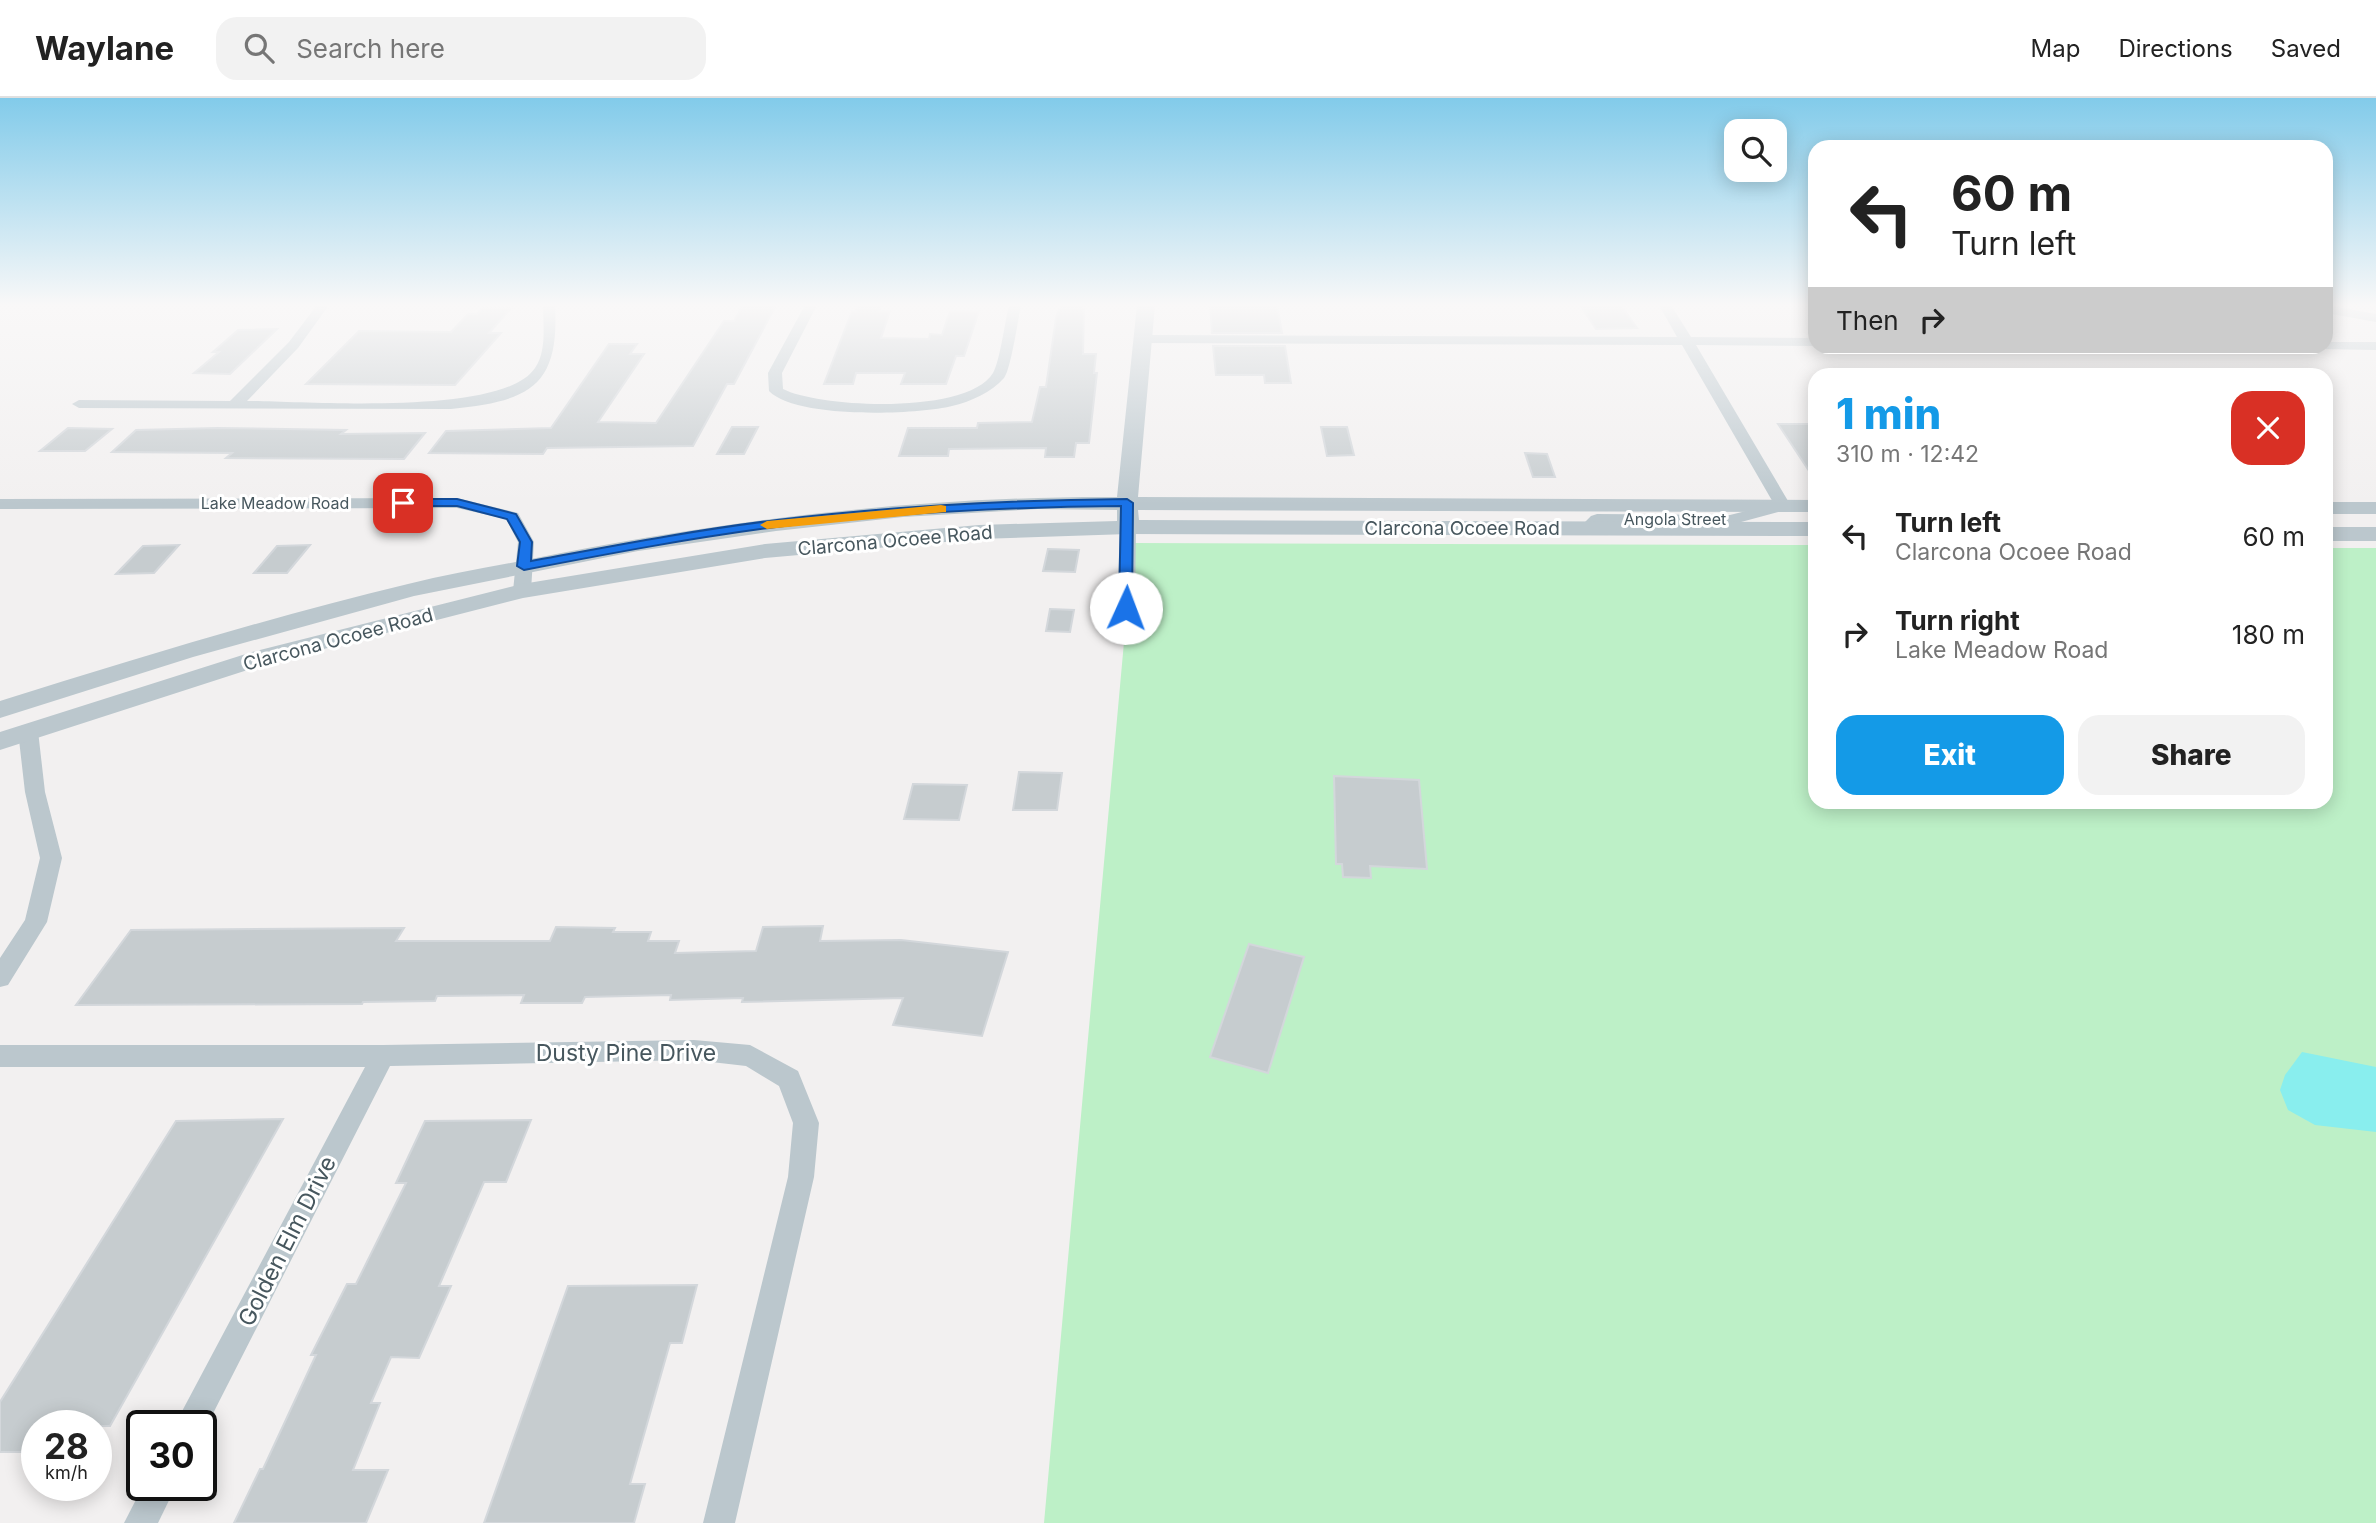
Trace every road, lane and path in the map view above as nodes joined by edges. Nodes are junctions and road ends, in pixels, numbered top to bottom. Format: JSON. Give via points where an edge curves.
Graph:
{"nodes":[{"id":1,"x":268,"y":372,"type":"edge"},
{"id":2,"x":539,"y":372,"type":"edge"},
{"id":3,"x":776,"y":372,"type":"edge"},
{"id":4,"x":1000,"y":372,"type":"edge"},
{"id":5,"x":1140,"y":372,"type":"edge"},
{"id":6,"x":1705,"y":372,"type":"edge"},
{"id":7,"x":79,"y":404,"type":"dead end"},
{"id":8,"x":235,"y":404,"type":"junction"},
{"id":9,"x":1127,"y":503,"type":"junction"},
{"id":10,"x":0,"y":504,"type":"edge"},
{"id":11,"x":1783,"y":506,"type":"junction"},
{"id":12,"x":1808,"y":506,"type":"edge"},
{"id":13,"x":2333,"y":508,"type":"edge"},
{"id":14,"x":2376,"y":508,"type":"edge"},
{"id":15,"x":1128,"y":527,"type":"junction"},
{"id":16,"x":1587,"y":528,"type":"junction"},
{"id":17,"x":1808,"y":530,"type":"edge"},
{"id":18,"x":2333,"y":534,"type":"edge"},
{"id":19,"x":2376,"y":534,"type":"edge"},
{"id":20,"x":523,"y":579,"type":"junction"},
{"id":21,"x":1126,"y":608,"type":"dead end"},
{"id":22,"x":0,"y":710,"type":"edge"},
{"id":23,"x":28,"y":731,"type":"junction"},
{"id":24,"x":0,"y":741,"type":"edge"},
{"id":25,"x":0,"y":978,"type":"edge"},
{"id":26,"x":0,"y":1056,"type":"edge"},
{"id":27,"x":383,"y":1056,"type":"junction"},
{"id":28,"x":199,"y":1410,"type":"edge"},
{"id":29,"x":152,"y":1501,"type":"edge"},
{"id":30,"x":141,"y":1523,"type":"edge"},
{"id":31,"x":719,"y":1523,"type":"edge"}],
"edges":[{"from":1,"to":8,"type":"street"},
{"from":2,"to":8,"type":"street","via":[[521,386],[485,402],[438,406]]},
{"from":3,"to":4,"type":"street","via":[[776,391],[795,401],[831,407],[926,407],[981,390]]},
{"from":5,"to":9,"type":"street"},
{"from":6,"to":11,"type":"street"},
{"from":7,"to":8,"type":"street"},
{"from":9,"to":11,"type":"street","name":"Clarcona Ocoee Road"},
{"from":9,"to":15,"type":"street"},
{"from":9,"to":20,"type":"street","name":"Clarcona Ocoee Road","via":[[917,510],[776,524],[638,544]]},
{"from":10,"to":20,"type":"street","name":"Lake Meadow Road","via":[[457,503],[512,516],[526,542]]},
{"from":11,"to":12,"type":"street","name":"Clarcona Ocoee Road"},
{"from":11,"to":16,"type":"street","name":"Angola Street","via":[[1730,520],[1597,519]]},
{"from":13,"to":14,"type":"street"},
{"from":15,"to":16,"type":"street","name":"Clarcona Ocoee Road"},
{"from":15,"to":20,"type":"street","name":"Clarcona Ocoee Road","via":[[966,533]]},
{"from":15,"to":21,"type":"street"},
{"from":16,"to":17,"type":"street","name":"Clarcona Ocoee Road"},
{"from":18,"to":19,"type":"street"},
{"from":20,"to":22,"type":"street","name":"Clarcona Ocoee Road","via":[[411,590],[184,652]]},
{"from":20,"to":23,"type":"street","name":"Clarcona Ocoee Road"},
{"from":23,"to":24,"type":"street","name":"Clarcona Ocoee Road"},
{"from":23,"to":25,"type":"street","via":[[35,792],[51,858],[36,922]]},
{"from":26,"to":27,"type":"street","name":"Dusty Pine Drive"},
{"from":27,"to":28,"type":"street","name":"Golden Elm Drive"},
{"from":27,"to":31,"type":"street","name":"Dusty Pine Drive","via":[[694,1049],[750,1056],[789,1079],[806,1123],[801,1177]]},
{"from":29,"to":30,"type":"street"}]}
